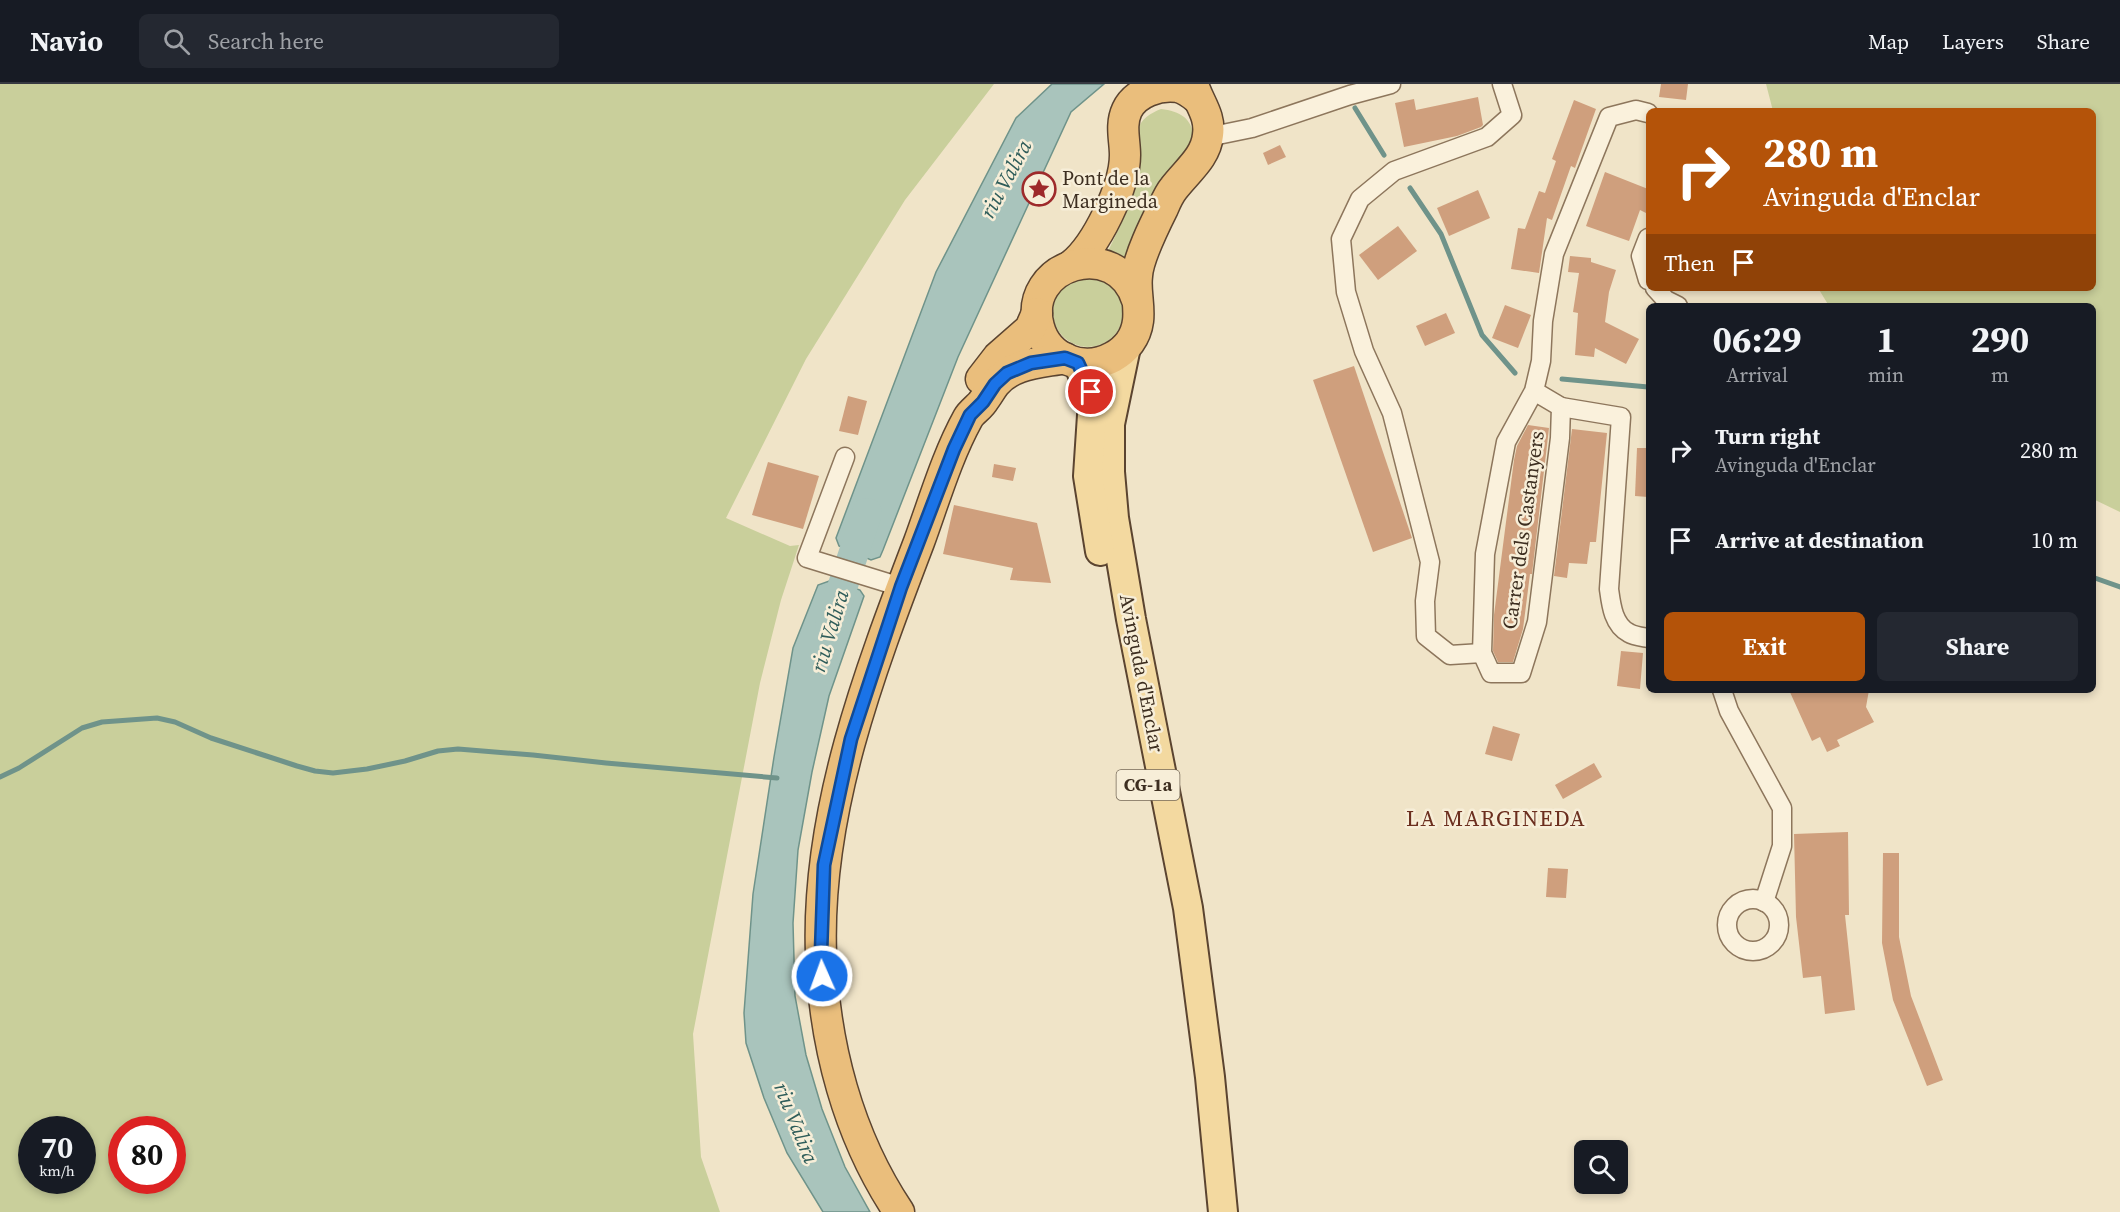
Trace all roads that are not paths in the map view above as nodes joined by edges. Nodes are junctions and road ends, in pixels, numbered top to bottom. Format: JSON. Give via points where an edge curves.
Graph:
{"nodes":[{"id":1,"x":1392,"y":84,"type":"edge"},
{"id":2,"x":1502,"y":84,"type":"edge"},
{"id":3,"x":1154,"y":86,"type":"edge"},
{"id":4,"x":1199,"y":89,"type":"edge"},
{"id":5,"x":1646,"y":112,"type":"edge"},
{"id":6,"x":1208,"y":137,"type":"junction"},
{"id":7,"x":1646,"y":243,"type":"edge"},
{"id":8,"x":1072,"y":265,"type":"junction"},
{"id":9,"x":1646,"y":273,"type":"edge"},
{"id":10,"x":1658,"y":291,"type":"edge"},
{"id":11,"x":1137,"y":300,"type":"junction"},
{"id":12,"x":1672,"y":303,"type":"edge"},
{"id":13,"x":1037,"y":313,"type":"junction"},
{"id":14,"x":1126,"y":347,"type":"junction"},
{"id":15,"x":1071,"y":360,"type":"junction"},
{"id":16,"x":1534,"y":391,"type":"junction"},
{"id":17,"x":1561,"y":407,"type":"junction"},
{"id":18,"x":970,"y":415,"type":"junction"},
{"id":19,"x":845,"y":457,"type":"dead end"},
{"id":20,"x":889,"y":583,"type":"junction"},
{"id":21,"x":1646,"y":637,"type":"edge"},
{"id":22,"x":1482,"y":653,"type":"junction"},
{"id":23,"x":1723,"y":693,"type":"edge"},
{"id":24,"x":1764,"y":902,"type":"dead end"},
{"id":25,"x":899,"y":1212,"type":"edge"},
{"id":26,"x":1204,"y":1212,"type":"edge"},
{"id":27,"x":1223,"y":1212,"type":"edge"}],
"edges":[{"from":1,"to":6,"type":"street","via":[[1252,129]]},
{"from":2,"to":22,"type":"street","via":[[1512,115],[1487,137],[1394,171],[1360,199],[1341,239],[1346,292],[1364,351],[1392,413],[1430,562],[1426,636],[1450,655]]},
{"from":3,"to":4,"type":"highway"},
{"from":3,"to":8,"type":"highway","via":[[1128,108],[1123,122],[1123,172],[1117,191],[1095,239]]},
{"from":4,"to":6,"type":"highway","via":[[1209,124]]},
{"from":5,"to":16,"type":"street","via":[[1636,110],[1609,117],[1554,254]]},
{"from":6,"to":11,"type":"highway","via":[[1195,164],[1172,190],[1161,210],[1137,274]]},
{"from":7,"to":9,"type":"street","via":[[1641,256]]},
{"from":8,"to":11,"type":"highway","via":[[1091,262],[1109,267],[1125,278]]},
{"from":8,"to":13,"type":"highway","via":[[1055,274],[1046,285]]},
{"from":10,"to":12,"type":"street"},
{"from":11,"to":14,"type":"highway","via":[[1137,325]]},
{"from":13,"to":15,"type":"highway","via":[[1045,339],[1053,350]]},
{"from":13,"to":18,"type":"highway","via":[[1030,329],[998,357],[976,386],[969,397]]},
{"from":14,"to":15,"type":"highway","via":[[1104,361]]},
{"from":14,"to":27,"type":"main road","name":"Avinguda d'Enclar","number":"CG-1a","via":[[1110,424],[1114,518],[1188,908]]},
{"from":15,"to":18,"type":"highway","via":[[1031,363],[1007,373]]},
{"from":15,"to":26,"type":"main road","name":"Avinguda d'Enclar","number":"CG-1a","via":[[1093,400],[1088,476],[1103,571],[1163,857],[1176,939]]},
{"from":16,"to":17,"type":"street","name":"Carrer dels Castanyers"},
{"from":16,"to":22,"type":"street","via":[[1506,442],[1485,554]]},
{"from":17,"to":21,"type":"street","via":[[1621,417],[1609,589],[1618,622],[1629,633]]},
{"from":17,"to":22,"type":"street","name":"Carrer dels Castanyers","via":[[1537,622],[1521,673],[1491,673]]},
{"from":18,"to":20,"type":"highway"},
{"from":19,"to":20,"type":"street","via":[[807,558]]},
{"from":20,"to":25,"type":"highway","via":[[824,865],[821,952],[824,1000],[841,1084],[861,1140]]},
{"from":23,"to":24,"type":"street","via":[[1782,808],[1782,846]]}]}
